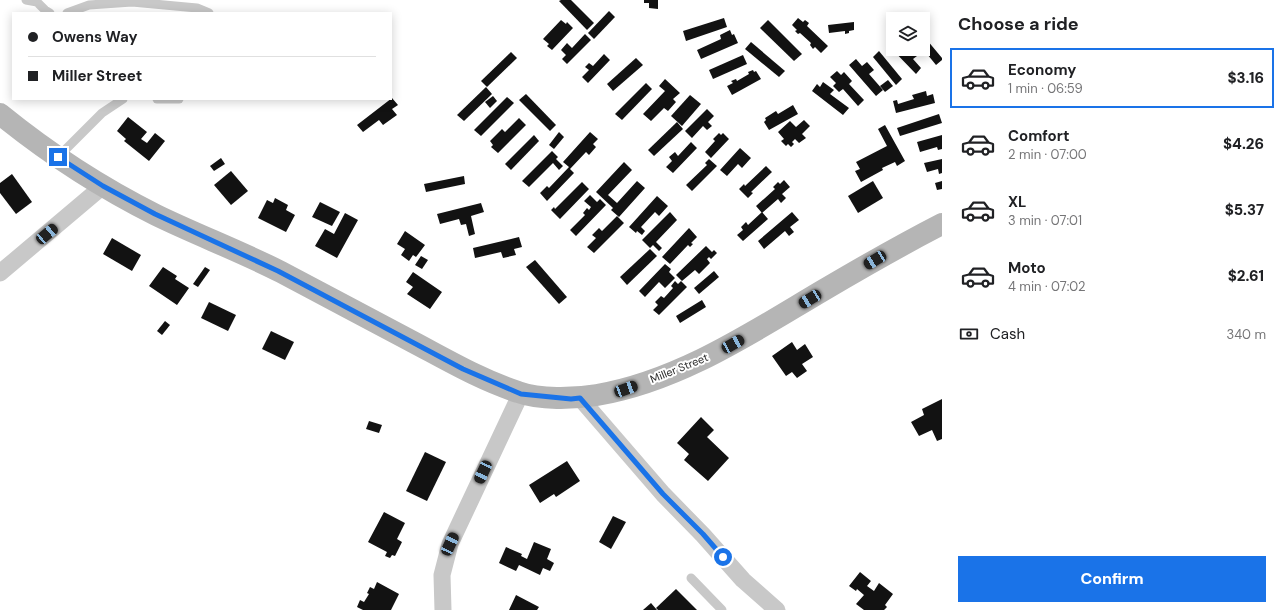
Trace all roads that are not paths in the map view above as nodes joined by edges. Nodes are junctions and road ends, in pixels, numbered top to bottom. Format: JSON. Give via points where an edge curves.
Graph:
{"nodes":[{"id":1,"x":26,"y":0,"type":"edge"},
{"id":2,"x":48,"y":12,"type":"edge"},
{"id":3,"x":70,"y":12,"type":"edge"},
{"id":4,"x":207,"y":12,"type":"edge"},
{"id":5,"x":120,"y":100,"type":"edge"},
{"id":6,"x":0,"y":114,"type":"edge"},
{"id":7,"x":58,"y":157,"type":"junction"},
{"id":8,"x":103,"y":186,"type":"junction"},
{"id":9,"x":942,"y":224,"type":"edge"},
{"id":10,"x":0,"y":273,"type":"edge"},
{"id":11,"x":521,"y":394,"type":"junction"},
{"id":12,"x":580,"y":398,"type":"junction"},
{"id":13,"x":691,"y":578,"type":"dead end"},
{"id":14,"x":443,"y":610,"type":"edge"},
{"id":15,"x":722,"y":610,"type":"edge"},
{"id":16,"x":776,"y":610,"type":"edge"}],
"edges":[{"from":1,"to":2,"type":"lane","via":[[37,2]]},
{"from":3,"to":4,"type":"lane","via":[[89,5],[132,2],[197,8]]},
{"from":5,"to":7,"type":"lane","via":[[102,113]]},
{"from":6,"to":7,"type":"street","name":"Miller Street"},
{"from":7,"to":8,"type":"street","name":"Miller Street"},
{"from":8,"to":10,"type":"street"},
{"from":8,"to":11,"type":"street","name":"Miller Street","via":[[155,214],[278,271],[463,369]]},
{"from":9,"to":12,"type":"street","name":"Miller Street","via":[[697,363],[626,389]]},
{"from":11,"to":12,"type":"street","name":"Miller Street"},
{"from":11,"to":14,"type":"street","via":[[450,544],[442,575]]},
{"from":12,"to":16,"type":"street","via":[[663,494],[703,534],[743,580]]},
{"from":13,"to":15,"type":"lane"}]}
